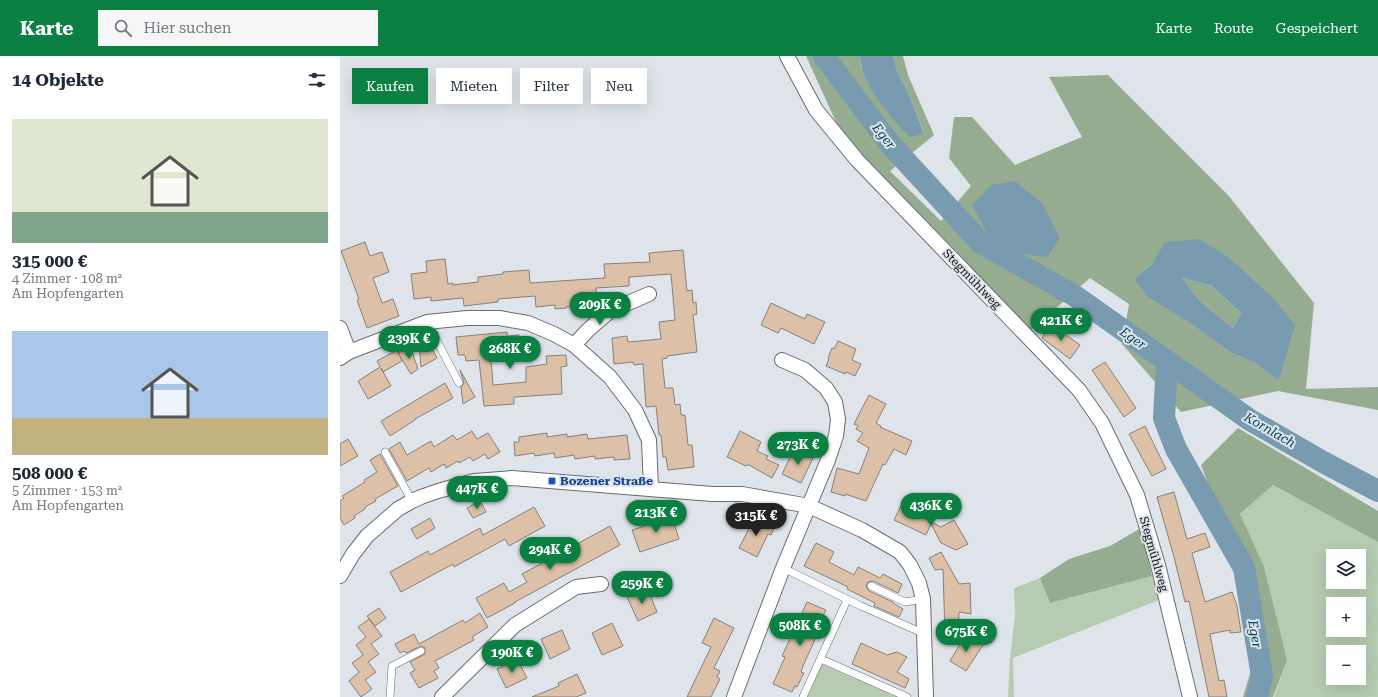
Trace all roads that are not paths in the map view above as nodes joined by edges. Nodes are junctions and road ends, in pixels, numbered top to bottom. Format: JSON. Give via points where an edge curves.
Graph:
{"nodes":[{"id":1,"x":788,"y":56,"type":"edge"},
{"id":2,"x":648,"y":294,"type":"dead end"},
{"id":3,"x":427,"y":322,"type":"junction"},
{"id":4,"x":340,"y":328,"type":"edge"},
{"id":5,"x":574,"y":345,"type":"junction"},
{"id":6,"x":344,"y":355,"type":"edge"},
{"id":7,"x":782,"y":360,"type":"dead end"},
{"id":8,"x":459,"y":383,"type":"dead end"},
{"id":9,"x":385,"y":452,"type":"dead end"},
{"id":10,"x":651,"y":489,"type":"junction"},
{"id":11,"x":412,"y":501,"type":"junction"},
{"id":12,"x":809,"y":506,"type":"junction"},
{"id":13,"x":783,"y":568,"type":"junction"},
{"id":14,"x":340,"y":576,"type":"edge"},
{"id":15,"x":601,"y":584,"type":"dead end"},
{"id":16,"x":871,"y":586,"type":"dead end"},
{"id":17,"x":923,"y":598,"type":"junction"},
{"id":18,"x":847,"y":600,"type":"junction"},
{"id":19,"x":925,"y":634,"type":"junction"},
{"id":20,"x":421,"y":651,"type":"dead end"},
{"id":21,"x":821,"y":659,"type":"junction"},
{"id":22,"x":737,"y":695,"type":"edge"},
{"id":23,"x":390,"y":697,"type":"edge"},
{"id":24,"x":442,"y":697,"type":"edge"},
{"id":25,"x":803,"y":697,"type":"edge"},
{"id":26,"x":907,"y":697,"type":"edge"},
{"id":27,"x":926,"y":697,"type":"edge"},
{"id":28,"x":1190,"y":697,"type":"edge"}],
"edges":[{"from":1,"to":28,"type":"street","name":"Stegmühlweg","via":[[816,110],[857,160],[1079,390],[1102,424],[1137,495],[1158,565]]},
{"from":2,"to":5,"type":"street","via":[[610,311]]},
{"from":3,"to":5,"type":"street","via":[[499,318],[528,323]]},
{"from":3,"to":6,"type":"street"},
{"from":3,"to":8,"type":"lane"},
{"from":4,"to":6,"type":"street"},
{"from":5,"to":10,"type":"street","via":[[610,377],[635,410],[649,440]]},
{"from":7,"to":12,"type":"street","via":[[805,370],[826,388],[835,402],[838,419],[836,436]]},
{"from":9,"to":11,"type":"lane"},
{"from":10,"to":11,"type":"street","via":[[512,478],[474,481]]},
{"from":10,"to":12,"type":"street","via":[[742,494]]},
{"from":11,"to":14,"type":"street","via":[[398,509],[367,536]]},
{"from":12,"to":13,"type":"street"},
{"from":12,"to":17,"type":"street","via":[[862,530],[900,552],[910,565]]},
{"from":13,"to":18,"type":"lane"},
{"from":13,"to":22,"type":"street"},
{"from":15,"to":24,"type":"street","via":[[576,587],[516,625]]},
{"from":16,"to":17,"type":"lane","via":[[905,602]]},
{"from":17,"to":19,"type":"street"},
{"from":18,"to":19,"type":"lane"},
{"from":18,"to":21,"type":"lane"},
{"from":19,"to":27,"type":"street"},
{"from":20,"to":23,"type":"lane","via":[[392,666]]},
{"from":21,"to":25,"type":"lane"},
{"from":21,"to":26,"type":"lane"}]}
